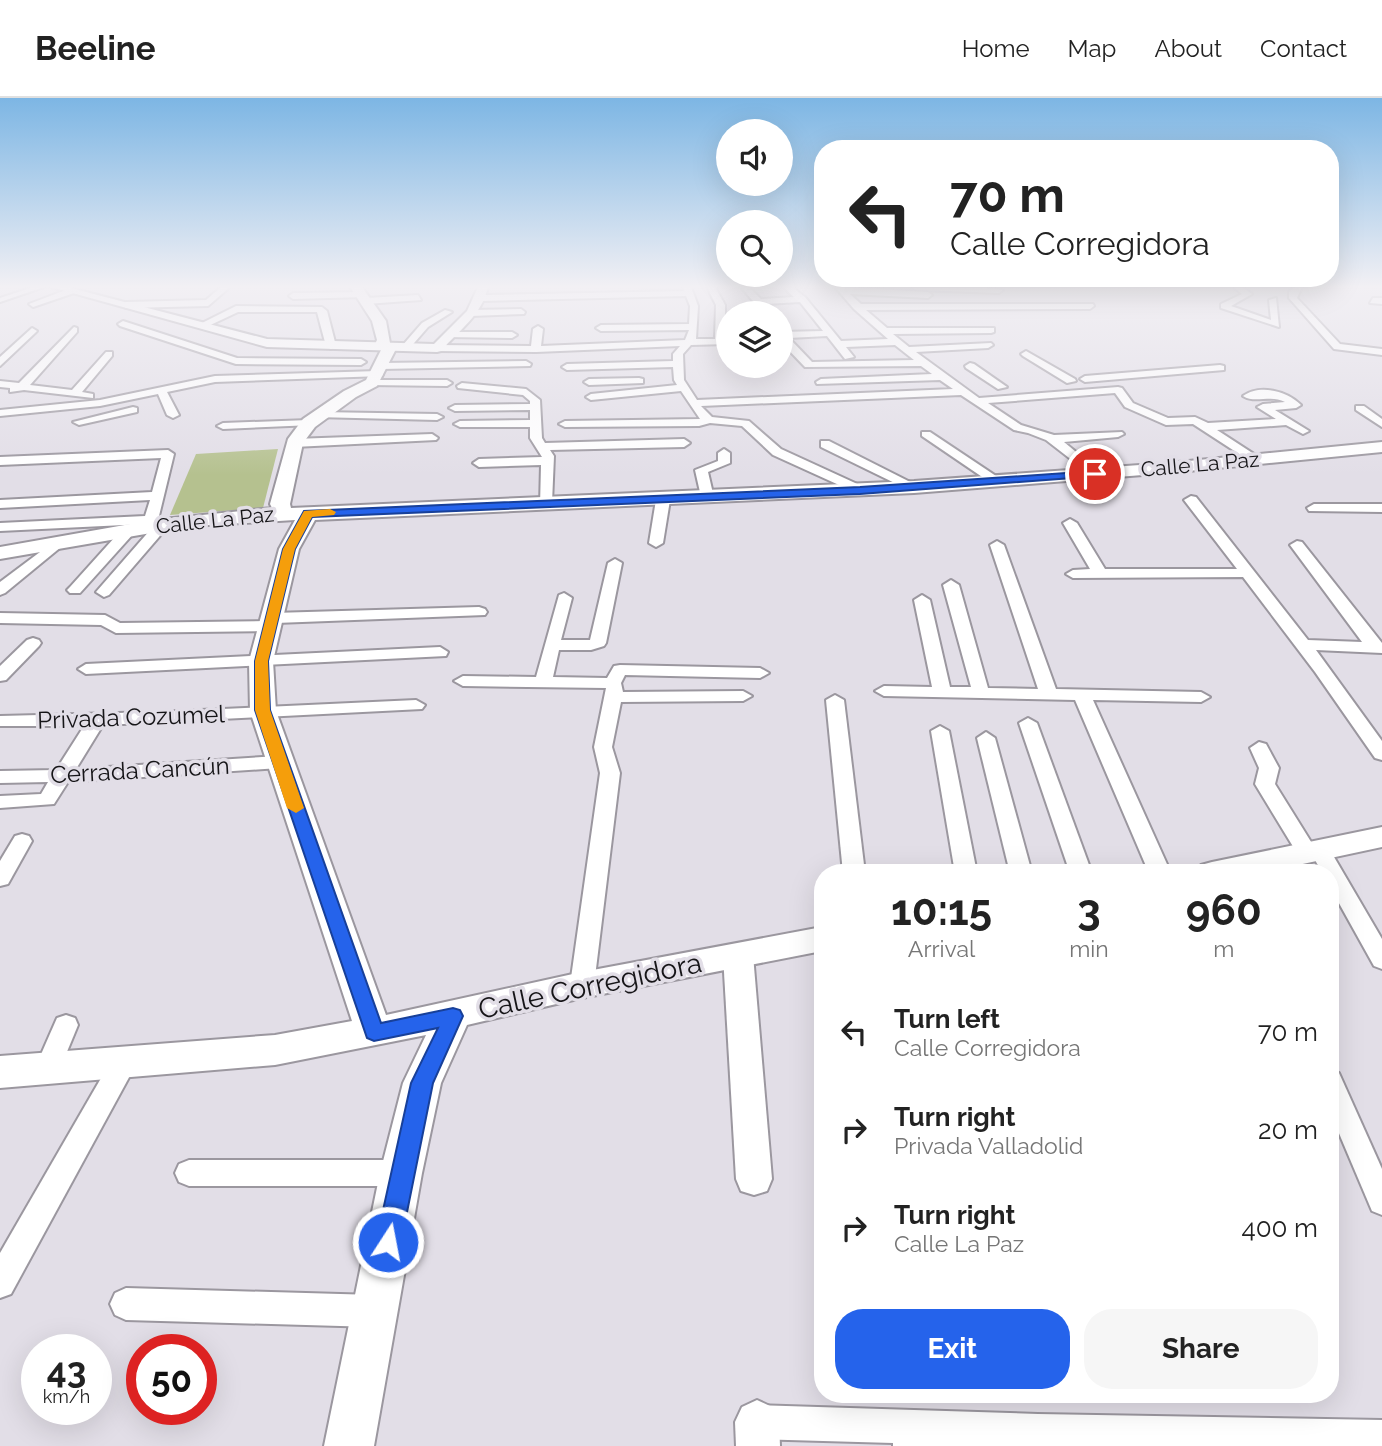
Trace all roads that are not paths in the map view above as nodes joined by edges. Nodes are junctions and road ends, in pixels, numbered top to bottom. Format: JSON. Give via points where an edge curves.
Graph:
{"nodes":[{"id":1,"x":13,"y":350,"type":"edge"},
{"id":2,"x":56,"y":350,"type":"edge"},
{"id":3,"x":202,"y":350,"type":"edge"},
{"id":4,"x":345,"y":350,"type":"edge"},
{"id":5,"x":384,"y":350,"type":"edge"},
{"id":6,"x":397,"y":350,"type":"edge"},
{"id":7,"x":429,"y":350,"type":"edge"},
{"id":8,"x":683,"y":350,"type":"edge"},
{"id":9,"x":794,"y":350,"type":"edge"},
{"id":10,"x":842,"y":350,"type":"edge"},
{"id":11,"x":905,"y":350,"type":"edge"},
{"id":12,"x":1353,"y":350,"type":"edge"},
{"id":13,"x":1382,"y":352,"type":"edge"},
{"id":14,"x":110,"y":354,"type":"dead end"},
{"id":15,"x":1026,"y":354,"type":"dead end"},
{"id":16,"x":849,"y":357,"type":"dead end"},
{"id":17,"x":236,"y":361,"type":"junction"},
{"id":18,"x":384,"y":361,"type":"junction"},
{"id":19,"x":0,"y":363,"type":"edge"},
{"id":20,"x":920,"y":363,"type":"junction"},
{"id":21,"x":526,"y":364,"type":"dead end"},
{"id":22,"x":677,"y":364,"type":"junction"},
{"id":23,"x":970,"y":366,"type":"dead end"},
{"id":24,"x":567,"y":367,"type":"dead end"},
{"id":25,"x":1217,"y":373,"type":"dead end"},
{"id":26,"x":942,"y":377,"type":"junction"},
{"id":27,"x":215,"y":379,"type":"junction"},
{"id":28,"x":1071,"y":381,"type":"junction"},
{"id":29,"x":589,"y":382,"type":"dead end"},
{"id":30,"x":821,"y":382,"type":"dead end"},
{"id":31,"x":447,"y":383,"type":"dead end"},
{"id":32,"x":1044,"y":383,"type":"dead end"},
{"id":33,"x":0,"y":384,"type":"edge"},
{"id":34,"x":680,"y":384,"type":"junction"},
{"id":35,"x":1016,"y":385,"type":"dead end"},
{"id":36,"x":463,"y":386,"type":"dead end"},
{"id":37,"x":1002,"y":387,"type":"junction"},
{"id":38,"x":21,"y":388,"type":"junction"},
{"id":39,"x":988,"y":388,"type":"dead end"},
{"id":40,"x":161,"y":390,"type":"junction"},
{"id":41,"x":966,"y":390,"type":"junction"},
{"id":42,"x":0,"y":394,"type":"edge"},
{"id":43,"x":74,"y":395,"type":"junction"},
{"id":44,"x":1248,"y":396,"type":"dead end"},
{"id":45,"x":591,"y":397,"type":"dead end"},
{"id":46,"x":120,"y":399,"type":"junction"},
{"id":47,"x":977,"y":401,"type":"junction"},
{"id":48,"x":693,"y":403,"type":"junction"},
{"id":49,"x":535,"y":407,"type":"junction"},
{"id":50,"x":455,"y":408,"type":"dead end"},
{"id":51,"x":1360,"y":408,"type":"dead end"},
{"id":52,"x":0,"y":413,"type":"edge"},
{"id":53,"x":173,"y":415,"type":"dead end"},
{"id":54,"x":437,"y":417,"type":"dead end"},
{"id":55,"x":314,"y":419,"type":"junction"},
{"id":56,"x":709,"y":420,"type":"junction"},
{"id":57,"x":79,"y":422,"type":"dead end"},
{"id":58,"x":1287,"y":422,"type":"junction"},
{"id":59,"x":536,"y":423,"type":"junction"},
{"id":60,"x":460,"y":424,"type":"dead end"},
{"id":61,"x":565,"y":424,"type":"dead end"},
{"id":62,"x":1382,"y":424,"type":"edge"},
{"id":63,"x":223,"y":426,"type":"dead end"},
{"id":64,"x":1205,"y":427,"type":"junction"},
{"id":65,"x":1303,"y":431,"type":"dead end"},
{"id":66,"x":926,"y":434,"type":"dead end"},
{"id":67,"x":1118,"y":434,"type":"dead end"},
{"id":68,"x":432,"y":438,"type":"dead end"},
{"id":69,"x":1052,"y":439,"type":"junction"},
{"id":70,"x":294,"y":443,"type":"junction"},
{"id":71,"x":684,"y":443,"type":"dead end"},
{"id":72,"x":825,"y":444,"type":"dead end"},
{"id":73,"x":541,"y":447,"type":"junction"},
{"id":74,"x":1382,"y":447,"type":"edge"},
{"id":75,"x":724,"y":453,"type":"dead end"},
{"id":76,"x":1253,"y":459,"type":"junction"},
{"id":77,"x":0,"y":461,"type":"edge"},
{"id":78,"x":547,"y":461,"type":"junction"},
{"id":79,"x":479,"y":463,"type":"dead end"},
{"id":80,"x":1095,"y":474,"type":"junction"},
{"id":81,"x":999,"y":482,"type":"junction"},
{"id":82,"x":914,"y":487,"type":"junction"},
{"id":83,"x":860,"y":491,"type":"junction"},
{"id":84,"x":157,"y":496,"type":"junction"},
{"id":85,"x":707,"y":498,"type":"junction"},
{"id":86,"x":663,"y":500,"type":"junction"},
{"id":87,"x":1191,"y":500,"type":"dead end"},
{"id":88,"x":545,"y":503,"type":"junction"},
{"id":89,"x":0,"y":504,"type":"edge"},
{"id":90,"x":1314,"y":508,"type":"dead end"},
{"id":91,"x":1382,"y":508,"type":"edge"},
{"id":92,"x":295,"y":513,"type":"junction"},
{"id":93,"x":156,"y":523,"type":"junction"},
{"id":94,"x":1070,"y":523,"type":"dead end"},
{"id":95,"x":0,"y":527,"type":"edge"},
{"id":96,"x":129,"y":530,"type":"junction"},
{"id":97,"x":656,"y":543,"type":"dead end"},
{"id":98,"x":56,"y":544,"type":"junction"},
{"id":99,"x":997,"y":545,"type":"dead end"},
{"id":100,"x":1297,"y":545,"type":"dead end"},
{"id":101,"x":0,"y":554,"type":"edge"},
{"id":102,"x":615,"y":563,"type":"dead end"},
{"id":103,"x":1248,"y":572,"type":"junction"},
{"id":104,"x":1073,"y":574,"type":"dead end"},
{"id":105,"x":1100,"y":574,"type":"junction"},
{"id":106,"x":951,"y":584,"type":"dead end"},
{"id":107,"x":0,"y":590,"type":"edge"},
{"id":108,"x":75,"y":590,"type":"dead end"},
{"id":109,"x":104,"y":592,"type":"dead end"},
{"id":110,"x":564,"y":598,"type":"dead end"},
{"id":111,"x":922,"y":600,"type":"dead end"},
{"id":112,"x":478,"y":612,"type":"dead end"},
{"id":113,"x":0,"y":618,"type":"edge"},
{"id":114,"x":271,"y":622,"type":"junction"},
{"id":115,"x":33,"y":643,"type":"dead end"},
{"id":116,"x":552,"y":645,"type":"junction"},
{"id":117,"x":1304,"y":645,"type":"junction"},
{"id":118,"x":1379,"y":648,"type":"edge"},
{"id":119,"x":440,"y":652,"type":"dead end"},
{"id":120,"x":8,"y":659,"type":"edge"},
{"id":121,"x":261,"y":661,"type":"junction"},
{"id":122,"x":86,"y":669,"type":"dead end"},
{"id":123,"x":760,"y":673,"type":"dead end"},
{"id":124,"x":0,"y":676,"type":"edge"},
{"id":125,"x":463,"y":681,"type":"dead end"},
{"id":126,"x":543,"y":681,"type":"junction"},
{"id":127,"x":613,"y":690,"type":"junction"},
{"id":128,"x":884,"y":691,"type":"dead end"},
{"id":129,"x":942,"y":692,"type":"junction"},
{"id":130,"x":981,"y":692,"type":"junction"},
{"id":131,"x":1049,"y":694,"type":"junction"},
{"id":132,"x":1082,"y":695,"type":"junction"},
{"id":133,"x":743,"y":696,"type":"dead end"},
{"id":134,"x":1201,"y":697,"type":"dead end"},
{"id":135,"x":835,"y":700,"type":"dead end"},
{"id":136,"x":416,"y":705,"type":"dead end"},
{"id":137,"x":263,"y":710,"type":"junction"},
{"id":138,"x":0,"y":721,"type":"edge"},
{"id":139,"x":96,"y":721,"type":"junction"},
{"id":140,"x":1028,"y":723,"type":"dead end"},
{"id":141,"x":940,"y":731,"type":"dead end"},
{"id":142,"x":986,"y":738,"type":"dead end"},
{"id":143,"x":1259,"y":748,"type":"dead end"},
{"id":144,"x":1382,"y":754,"type":"edge"},
{"id":145,"x":279,"y":762,"type":"junction"},
{"id":146,"x":63,"y":776,"type":"junction"},
{"id":147,"x":0,"y":777,"type":"edge"},
{"id":148,"x":0,"y":802,"type":"edge"},
{"id":149,"x":1382,"y":837,"type":"edge"},
{"id":150,"x":22,"y":841,"type":"dead end"},
{"id":151,"x":1314,"y":852,"type":"junction"},
{"id":152,"x":853,"y":864,"type":"edge"},
{"id":153,"x":964,"y":864,"type":"edge"},
{"id":154,"x":1019,"y":864,"type":"edge"},
{"id":155,"x":1078,"y":864,"type":"edge"},
{"id":156,"x":1156,"y":864,"type":"edge"},
{"id":157,"x":1261,"y":864,"type":"edge"},
{"id":158,"x":1322,"y":864,"type":"edge"},
{"id":159,"x":0,"y":879,"type":"edge"},
{"id":160,"x":1339,"y":892,"type":"edge"},
{"id":161,"x":814,"y":941,"type":"edge"},
{"id":162,"x":738,"y":955,"type":"junction"},
{"id":163,"x":1382,"y":960,"type":"edge"},
{"id":164,"x":582,"y":985,"type":"junction"},
{"id":165,"x":453,"y":1016,"type":"junction"},
{"id":166,"x":66,"y":1025,"type":"dead end"},
{"id":167,"x":374,"y":1032,"type":"junction"},
{"id":168,"x":124,"y":1062,"type":"junction"},
{"id":169,"x":48,"y":1068,"type":"junction"},
{"id":170,"x":0,"y":1072,"type":"edge"},
{"id":171,"x":1339,"y":1103,"type":"edge"},
{"id":172,"x":189,"y":1172,"type":"dead end"},
{"id":173,"x":401,"y":1173,"type":"junction"},
{"id":174,"x":754,"y":1179,"type":"dead end"},
{"id":175,"x":1382,"y":1202,"type":"edge"},
{"id":176,"x":0,"y":1283,"type":"edge"},
{"id":177,"x":126,"y":1304,"type":"dead end"},
{"id":178,"x":375,"y":1311,"type":"junction"},
{"id":179,"x":758,"y":1434,"type":"edge"},
{"id":180,"x":909,"y":1436,"type":"edge"},
{"id":181,"x":1382,"y":1437,"type":"edge"},
{"id":182,"x":1040,"y":1439,"type":"edge"},
{"id":183,"x":1349,"y":1442,"type":"edge"},
{"id":184,"x":349,"y":1446,"type":"edge"}],
"edges":[{"from":1,"to":19,"type":"street"},
{"from":2,"to":38,"type":"street"},
{"from":3,"to":17,"type":"street"},
{"from":4,"to":18,"type":"street"},
{"from":5,"to":18,"type":"main road"},
{"from":6,"to":18,"type":"street"},
{"from":7,"to":18,"type":"street"},
{"from":8,"to":22,"type":"street"},
{"from":9,"to":20,"type":"street","via":[[809,365]]},
{"from":10,"to":16,"type":"street"},
{"from":11,"to":20,"type":"street"},
{"from":12,"to":13,"type":"street"},
{"from":14,"to":43,"type":"street"},
{"from":15,"to":28,"type":"street"},
{"from":17,"to":18,"type":"street"},
{"from":17,"to":27,"type":"street"},
{"from":18,"to":21,"type":"street"},
{"from":18,"to":27,"type":"street"},
{"from":18,"to":31,"type":"street"},
{"from":18,"to":55,"type":"main road","via":[[350,394]]},
{"from":20,"to":26,"type":"street"},
{"from":22,"to":24,"type":"street"},
{"from":22,"to":34,"type":"street"},
{"from":23,"to":37,"type":"street"},
{"from":25,"to":28,"type":"street","via":[[1203,370]]},
{"from":26,"to":30,"type":"street"},
{"from":26,"to":41,"type":"street"},
{"from":27,"to":40,"type":"street"},
{"from":28,"to":32,"type":"street"},
{"from":29,"to":34,"type":"street"},
{"from":33,"to":38,"type":"street"},
{"from":34,"to":45,"type":"street"},
{"from":34,"to":48,"type":"street"},
{"from":35,"to":37,"type":"street"},
{"from":36,"to":49,"type":"street","via":[[526,393],[535,400]]},
{"from":37,"to":39,"type":"street"},
{"from":38,"to":42,"type":"street"},
{"from":38,"to":43,"type":"street"},
{"from":40,"to":46,"type":"street"},
{"from":40,"to":53,"type":"street"},
{"from":41,"to":47,"type":"street"},
{"from":41,"to":48,"type":"street"},
{"from":43,"to":46,"type":"street"},
{"from":44,"to":58,"type":"street","via":[[1279,394],[1296,405],[1263,407]]},
{"from":46,"to":52,"type":"street"},
{"from":46,"to":57,"type":"street","via":[[135,413]]},
{"from":47,"to":64,"type":"street","via":[[1118,390],[1129,405],[1166,422],[1195,420]]},
{"from":47,"to":69,"type":"street","via":[[1018,428],[1034,428]]},
{"from":48,"to":56,"type":"street"},
{"from":49,"to":50,"type":"street"},
{"from":49,"to":59,"type":"street"},
{"from":51,"to":62,"type":"street"},
{"from":54,"to":55,"type":"street"},
{"from":55,"to":63,"type":"street"},
{"from":55,"to":70,"type":"main road"},
{"from":56,"to":61,"type":"street"},
{"from":56,"to":83,"type":"street","via":[[746,423],[777,452]]},
{"from":58,"to":64,"type":"street","name":"Calle La Paz"},
{"from":58,"to":65,"type":"street"},
{"from":59,"to":60,"type":"street"},
{"from":59,"to":73,"type":"street"},
{"from":64,"to":76,"type":"street"},
{"from":66,"to":81,"type":"street"},
{"from":67,"to":69,"type":"street"},
{"from":68,"to":70,"type":"street"},
{"from":69,"to":80,"type":"street"},
{"from":70,"to":92,"type":"main road","via":[[281,504]]},
{"from":71,"to":73,"type":"street"},
{"from":72,"to":82,"type":"street"},
{"from":73,"to":78,"type":"street"},
{"from":74,"to":76,"type":"main road","name":"Calle La Paz"},
{"from":75,"to":85,"type":"street","via":[[724,463],[701,470]]},
{"from":76,"to":80,"type":"main road","name":"Calle La Paz"},
{"from":77,"to":84,"type":"street","via":[[168,454]]},
{"from":78,"to":79,"type":"street"},
{"from":78,"to":88,"type":"street"},
{"from":80,"to":81,"type":"main road","name":"Calle La Paz"},
{"from":81,"to":82,"type":"main road","name":"Calle La Paz"},
{"from":82,"to":83,"type":"main road","name":"Calle La Paz"},
{"from":83,"to":85,"type":"main road","name":"Calle La Paz"},
{"from":84,"to":89,"type":"street"},
{"from":84,"to":93,"type":"street"},
{"from":85,"to":86,"type":"main road","name":"Calle La Paz"},
{"from":86,"to":88,"type":"main road","name":"Calle La Paz"},
{"from":86,"to":97,"type":"street"},
{"from":87,"to":103,"type":"street"},
{"from":88,"to":92,"type":"main road","name":"Calle La Paz"},
{"from":90,"to":91,"type":"street"},
{"from":92,"to":93,"type":"main road","name":"Calle La Paz"},
{"from":92,"to":114,"type":"main road"},
{"from":93,"to":95,"type":"street"},
{"from":93,"to":96,"type":"main road","name":"Calle La Paz"},
{"from":93,"to":109,"type":"street"},
{"from":94,"to":105,"type":"street"},
{"from":96,"to":98,"type":"main road","name":"Calle La Paz"},
{"from":96,"to":108,"type":"street"},
{"from":98,"to":101,"type":"main road","name":"Calle La Paz"},
{"from":98,"to":107,"type":"street"},
{"from":99,"to":131,"type":"street"},
{"from":100,"to":118,"type":"street"},
{"from":102,"to":116,"type":"street","via":[[598,643]]},
{"from":103,"to":105,"type":"street"},
{"from":103,"to":117,"type":"street"},
{"from":104,"to":105,"type":"street"},
{"from":106,"to":130,"type":"street"},
{"from":110,"to":116,"type":"street"},
{"from":111,"to":129,"type":"street"},
{"from":112,"to":114,"type":"street"},
{"from":113,"to":114,"type":"street","via":[[111,624]]},
{"from":114,"to":121,"type":"main road"},
{"from":115,"to":120,"type":"street"},
{"from":116,"to":126,"type":"street"},
{"from":117,"to":118,"type":"street"},
{"from":117,"to":144,"type":"street"},
{"from":119,"to":121,"type":"street"},
{"from":120,"to":124,"type":"street"},
{"from":121,"to":122,"type":"street"},
{"from":121,"to":137,"type":"main road"},
{"from":123,"to":127,"type":"street","via":[[620,670]]},
{"from":125,"to":126,"type":"street"},
{"from":126,"to":127,"type":"street"},
{"from":127,"to":133,"type":"street"},
{"from":127,"to":164,"type":"street","via":[[603,747],[610,773]]},
{"from":128,"to":129,"type":"street"},
{"from":129,"to":130,"type":"street"},
{"from":130,"to":131,"type":"street"},
{"from":131,"to":132,"type":"street"},
{"from":132,"to":134,"type":"street"},
{"from":132,"to":156,"type":"street"},
{"from":135,"to":152,"type":"street"},
{"from":136,"to":137,"type":"street","name":"Privada Cozumel"},
{"from":137,"to":139,"type":"street","name":"Privada Cozumel"},
{"from":137,"to":145,"type":"main road"},
{"from":138,"to":139,"type":"street","name":"Privada Cozumel"},
{"from":139,"to":146,"type":"street"},
{"from":140,"to":155,"type":"street"},
{"from":141,"to":153,"type":"street"},
{"from":142,"to":154,"type":"street"},
{"from":143,"to":151,"type":"street","via":[[1269,768],[1265,784]]},
{"from":145,"to":146,"type":"street","name":"Cerrada Cancún"},
{"from":145,"to":167,"type":"main road"},
{"from":146,"to":147,"type":"street","name":"Cerrada Cancún"},
{"from":146,"to":148,"type":"street","via":[[47,800]]},
{"from":149,"to":151,"type":"main road"},
{"from":150,"to":159,"type":"street"},
{"from":151,"to":157,"type":"main road"},
{"from":151,"to":158,"type":"street"},
{"from":160,"to":163,"type":"street"},
{"from":161,"to":162,"type":"main road","name":"Calle Corregidora"},
{"from":162,"to":164,"type":"main road","name":"Calle Corregidora"},
{"from":162,"to":174,"type":"street"},
{"from":164,"to":165,"type":"main road","name":"Calle Corregidora"},
{"from":165,"to":167,"type":"main road","name":"Calle Corregidora"},
{"from":165,"to":173,"type":"main road","via":[[422,1083]]},
{"from":166,"to":169,"type":"street"},
{"from":167,"to":168,"type":"main road","name":"Calle Corregidora","via":[[275,1050]]},
{"from":168,"to":169,"type":"main road","name":"Calle Corregidora"},
{"from":168,"to":176,"type":"street"},
{"from":169,"to":170,"type":"main road","name":"Calle Corregidora"},
{"from":171,"to":175,"type":"street"},
{"from":172,"to":173,"type":"street"},
{"from":173,"to":178,"type":"main road"},
{"from":177,"to":178,"type":"street"},
{"from":178,"to":184,"type":"main road"},
{"from":179,"to":180,"type":"street"},
{"from":180,"to":182,"type":"street"},
{"from":181,"to":183,"type":"street"},
{"from":182,"to":183,"type":"street"}]}
